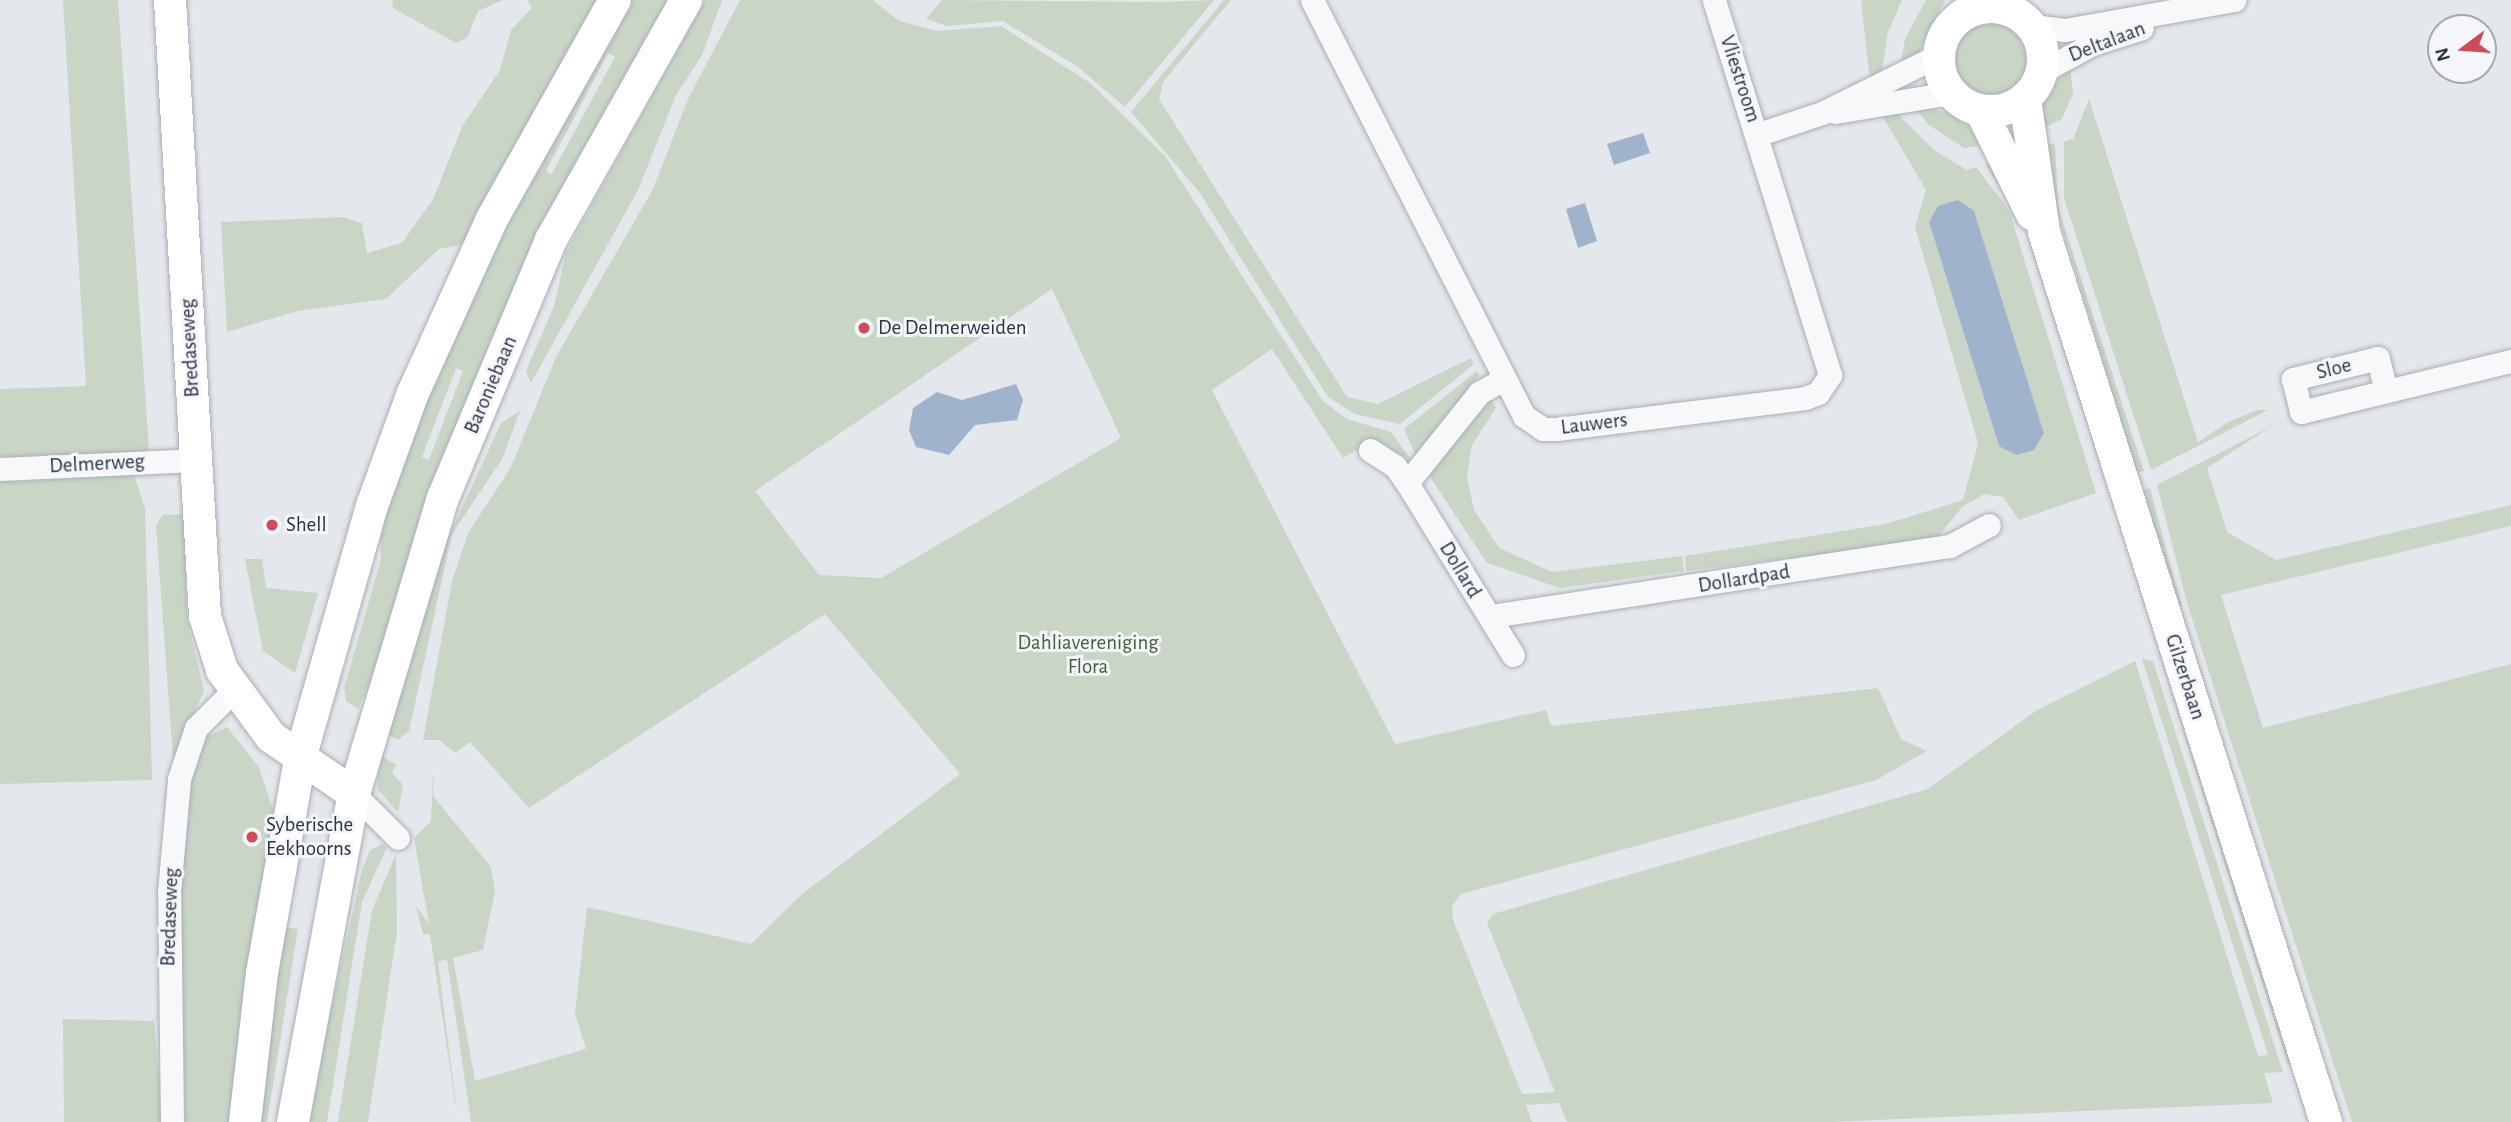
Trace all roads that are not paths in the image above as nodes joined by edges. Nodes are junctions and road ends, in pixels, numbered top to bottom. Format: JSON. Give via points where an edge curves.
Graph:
{"nodes":[{"id":1,"x":170,"y":0,"type":"edge"},
{"id":2,"x":615,"y":0,"type":"edge"},
{"id":3,"x":686,"y":0,"type":"edge"},
{"id":4,"x":1312,"y":0,"type":"edge"},
{"id":5,"x":1714,"y":0,"type":"edge"},
{"id":6,"x":2235,"y":0,"type":"edge"},
{"id":7,"x":1993,"y":3,"type":"edge"},
{"id":8,"x":1956,"y":9,"type":"edge"},
{"id":9,"x":2174,"y":14,"type":"junction"},
{"id":10,"x":2032,"y":26,"type":"junction"},
{"id":11,"x":1939,"y":55,"type":"junction"},
{"id":12,"x":2041,"y":72,"type":"junction"},
{"id":13,"x":1951,"y":93,"type":"junction"},
{"id":14,"x":2025,"y":98,"type":"junction"},
{"id":15,"x":1981,"y":111,"type":"junction"},
{"id":16,"x":1822,"y":113,"type":"junction"},
{"id":17,"x":1759,"y":134,"type":"junction"},
{"id":18,"x":2044,"y":232,"type":"junction"},
{"id":19,"x":2511,"y":361,"type":"edge"},
{"id":20,"x":1504,"y":379,"type":"junction"},
{"id":21,"x":2386,"y":391,"type":"dead end"},
{"id":22,"x":1370,"y":450,"type":"dead end"},
{"id":23,"x":195,"y":460,"type":"junction"},
{"id":24,"x":0,"y":469,"type":"edge"},
{"id":25,"x":1407,"y":483,"type":"junction"},
{"id":26,"x":1989,"y":525,"type":"dead end"},
{"id":27,"x":1492,"y":616,"type":"junction"},
{"id":28,"x":1514,"y":655,"type":"dead end"},
{"id":29,"x":234,"y":690,"type":"junction"},
{"id":30,"x":301,"y":755,"type":"junction"},
{"id":31,"x":354,"y":793,"type":"junction"},
{"id":32,"x":398,"y":838,"type":"dead end"},
{"id":33,"x":172,"y":1122,"type":"edge"},
{"id":34,"x":245,"y":1122,"type":"edge"},
{"id":35,"x":293,"y":1122,"type":"edge"},
{"id":36,"x":2326,"y":1122,"type":"edge"}],
"edges":[{"from":1,"to":23,"type":"street","name":"Bredaseweg"},
{"from":2,"to":30,"type":"street","via":[[492,219],[413,393],[335,620]]},
{"from":3,"to":31,"type":"street","name":"Baroniebaan","via":[[551,240],[443,498]]},
{"from":4,"to":20,"type":"street","name":"Lauwers"},
{"from":5,"to":17,"type":"street","name":"Vliestroom"},
{"from":6,"to":9,"type":"street","name":"Deltalaan"},
{"from":7,"to":8,"type":"street"},
{"from":7,"to":10,"type":"street"},
{"from":8,"to":11,"type":"street"},
{"from":9,"to":10,"type":"street","name":"Deltalaan","via":[[2065,30]]},
{"from":9,"to":12,"type":"street","name":"Deltalaan","via":[[2092,44]]},
{"from":10,"to":12,"type":"street","via":[[2043,52]]},
{"from":11,"to":13,"type":"street"},
{"from":11,"to":16,"type":"street","name":"Vliestroom"},
{"from":12,"to":14,"type":"street"},
{"from":13,"to":15,"type":"street"},
{"from":13,"to":16,"type":"street","name":"Vliestroom"},
{"from":14,"to":15,"type":"street","via":[[2008,109]]},
{"from":14,"to":18,"type":"street","name":"Gilzerbaan"},
{"from":15,"to":18,"type":"street","name":"Gilzerbaan"},
{"from":16,"to":17,"type":"street","name":"Vliestroom"},
{"from":17,"to":20,"type":"street","name":"Lauwers","via":[[1828,364],[1830,375],[1818,393],[1543,429],[1524,416]]},
{"from":18,"to":36,"type":"street","name":"Gilzerbaan"},
{"from":19,"to":21,"type":"street"},
{"from":20,"to":25,"type":"street","via":[[1479,393]]},
{"from":22,"to":25,"type":"street","name":"Dollard","via":[[1395,466]]},
{"from":23,"to":24,"type":"street","name":"Delmerweg"},
{"from":23,"to":29,"type":"street","name":"Bredaseweg","via":[[205,617]]},
{"from":25,"to":27,"type":"street","name":"Dollard"},
{"from":26,"to":27,"type":"street","name":"Dollardpad","via":[[1951,547]]},
{"from":27,"to":28,"type":"street","name":"Dollard"},
{"from":29,"to":30,"type":"street","name":"Bredaseweg","via":[[271,737]]},
{"from":29,"to":33,"type":"street","name":"Bredaseweg","via":[[196,728],[179,779],[169,892]]},
{"from":30,"to":31,"type":"street","name":"Bredaseweg"},
{"from":30,"to":34,"type":"street","via":[[262,973]]},
{"from":31,"to":32,"type":"street"},
{"from":31,"to":35,"type":"street"}]}
